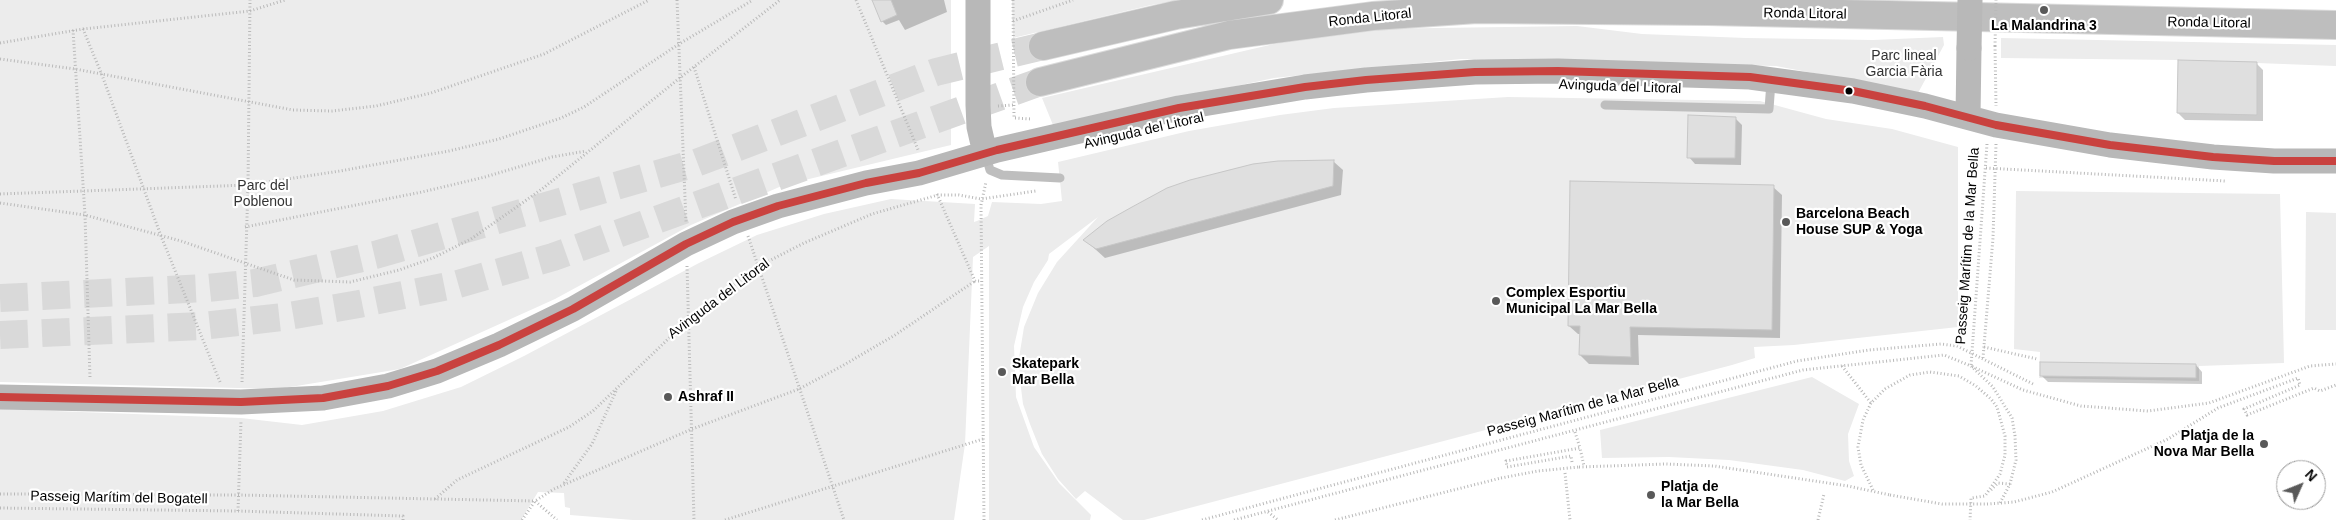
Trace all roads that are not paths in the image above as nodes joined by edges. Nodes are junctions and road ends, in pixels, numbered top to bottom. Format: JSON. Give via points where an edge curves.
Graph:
{"nodes":[{"id":1,"x":978,"y":0,"type":"edge"},
{"id":2,"x":1269,"y":0,"type":"edge"},
{"id":3,"x":1970,"y":0,"type":"edge"},
{"id":4,"x":2336,"y":25,"type":"edge"},
{"id":5,"x":1042,"y":46,"type":"tunnel mouth"},
{"id":6,"x":1771,"y":79,"type":"junction"},
{"id":7,"x":1040,"y":82,"type":"tunnel mouth"},
{"id":8,"x":1605,"y":105,"type":"dead end"},
{"id":9,"x":1968,"y":117,"type":"junction"},
{"id":10,"x":985,"y":153,"type":"junction"},
{"id":11,"x":2336,"y":161,"type":"edge"},
{"id":12,"x":1060,"y":178,"type":"dead end"},
{"id":13,"x":0,"y":397,"type":"edge"}],
"edges":[{"from":1,"to":10,"type":"main road","via":[[979,127]]},
{"from":2,"to":5,"type":"highway","via":[[1176,15]]},
{"from":3,"to":9,"type":"main road","bridge":true},
{"from":4,"to":7,"type":"highway","name":"Ronda Litoral","via":[[1477,9],[1373,16],[1229,35]]},
{"from":6,"to":8,"type":"lane","via":[[1769,109]]},
{"from":6,"to":9,"type":"main road","name":"Avinguda del Litoral","via":[[1853,91]]},
{"from":6,"to":10,"type":"main road","name":"Avinguda del Litoral","via":[[1558,71],[1451,73],[1366,80],[1215,101]]},
{"from":9,"to":11,"type":"main road","name":"Avinguda del Litoral","via":[[2068,139],[2156,151],[2274,161]]},
{"from":10,"to":12,"type":"lane","via":[[990,170],[1002,175]]},
{"from":10,"to":13,"type":"main road","name":"Avinguda del Litoral","via":[[919,173],[822,194],[733,222],[686,244],[573,309],[499,345],[388,386],[323,398],[241,402]]}]}
